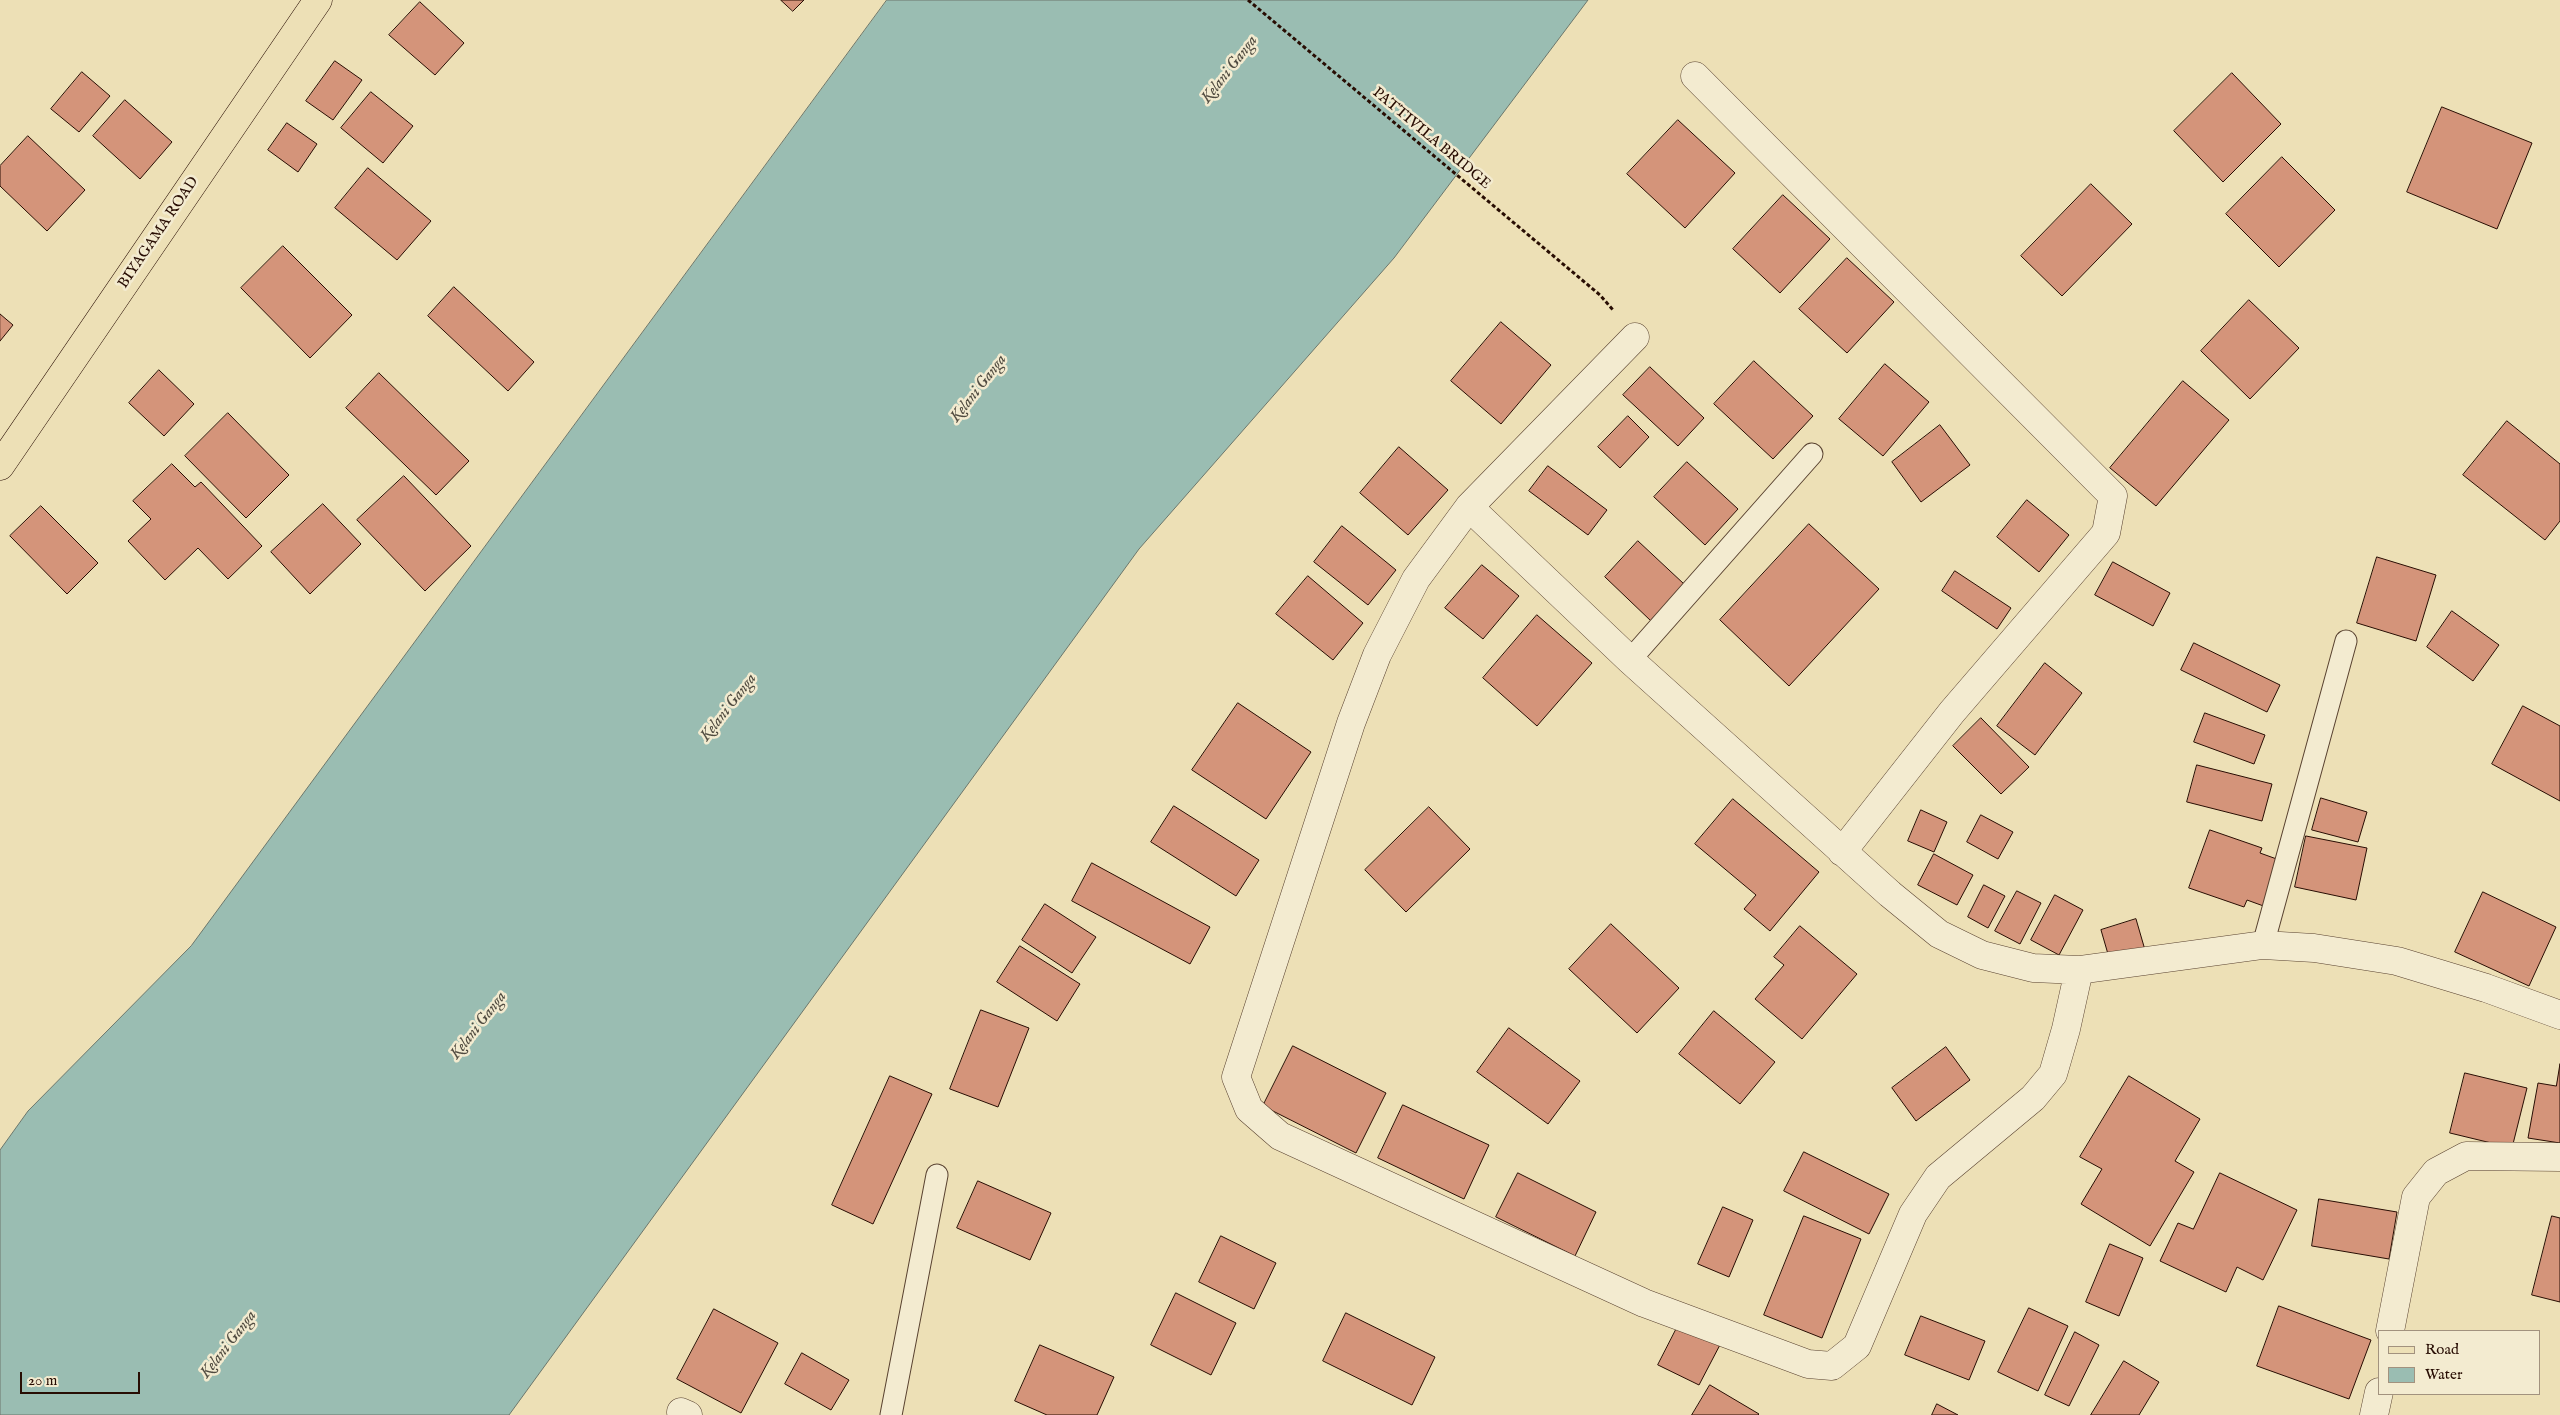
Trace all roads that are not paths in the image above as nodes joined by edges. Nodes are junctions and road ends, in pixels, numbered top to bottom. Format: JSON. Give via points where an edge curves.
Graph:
{"nodes":[{"id":1,"x":318,"y":0,"type":"edge"},
{"id":2,"x":1694,"y":76,"type":"dead end"},
{"id":3,"x":1635,"y":337,"type":"dead end"},
{"id":4,"x":1812,"y":454,"type":"dead end"},
{"id":5,"x":0,"y":466,"type":"edge"},
{"id":6,"x":1469,"y":507,"type":"junction"},
{"id":7,"x":2346,"y":641,"type":"dead end"},
{"id":8,"x":1630,"y":660,"type":"junction"},
{"id":9,"x":1842,"y":852,"type":"junction"},
{"id":10,"x":2263,"y":945,"type":"junction"},
{"id":11,"x":2078,"y":970,"type":"junction"},
{"id":12,"x":2560,"y":1015,"type":"edge"},
{"id":13,"x":2560,"y":1157,"type":"edge"},
{"id":14,"x":937,"y":1175,"type":"dead end"},
{"id":15,"x":2390,"y":1330,"type":"edge"},
{"id":16,"x":2378,"y":1395,"type":"edge"},
{"id":17,"x":891,"y":1415,"type":"edge"},
{"id":18,"x":2374,"y":1415,"type":"edge"}],
"edges":[{"from":1,"to":5,"type":"main road","name":"BIYAGAMA ROAD"},
{"from":2,"to":9,"type":"street","via":[[2113,496],[2106,534],[1952,712]]},
{"from":3,"to":6,"type":"street"},
{"from":4,"to":8,"type":"lane"},
{"from":6,"to":8,"type":"street"},
{"from":6,"to":11,"type":"street","via":[[1416,579],[1378,655],[1351,723],[1236,1077],[1249,1109],[1280,1136],[1644,1303],[1808,1364],[1832,1366],[1857,1346],[1913,1214],[1938,1177],[2033,1098],[2053,1074]]},
{"from":7,"to":10,"type":"lane"},
{"from":8,"to":9,"type":"street"},
{"from":9,"to":11,"type":"street","via":[[1939,934],[1982,955],[2033,968]]},
{"from":10,"to":11,"type":"street"},
{"from":10,"to":12,"type":"street","via":[[2314,948],[2397,961]]},
{"from":13,"to":15,"type":"street","via":[[2466,1156],[2436,1172],[2416,1197]]},
{"from":14,"to":17,"type":"lane"},
{"from":16,"to":18,"type":"street"}]}
